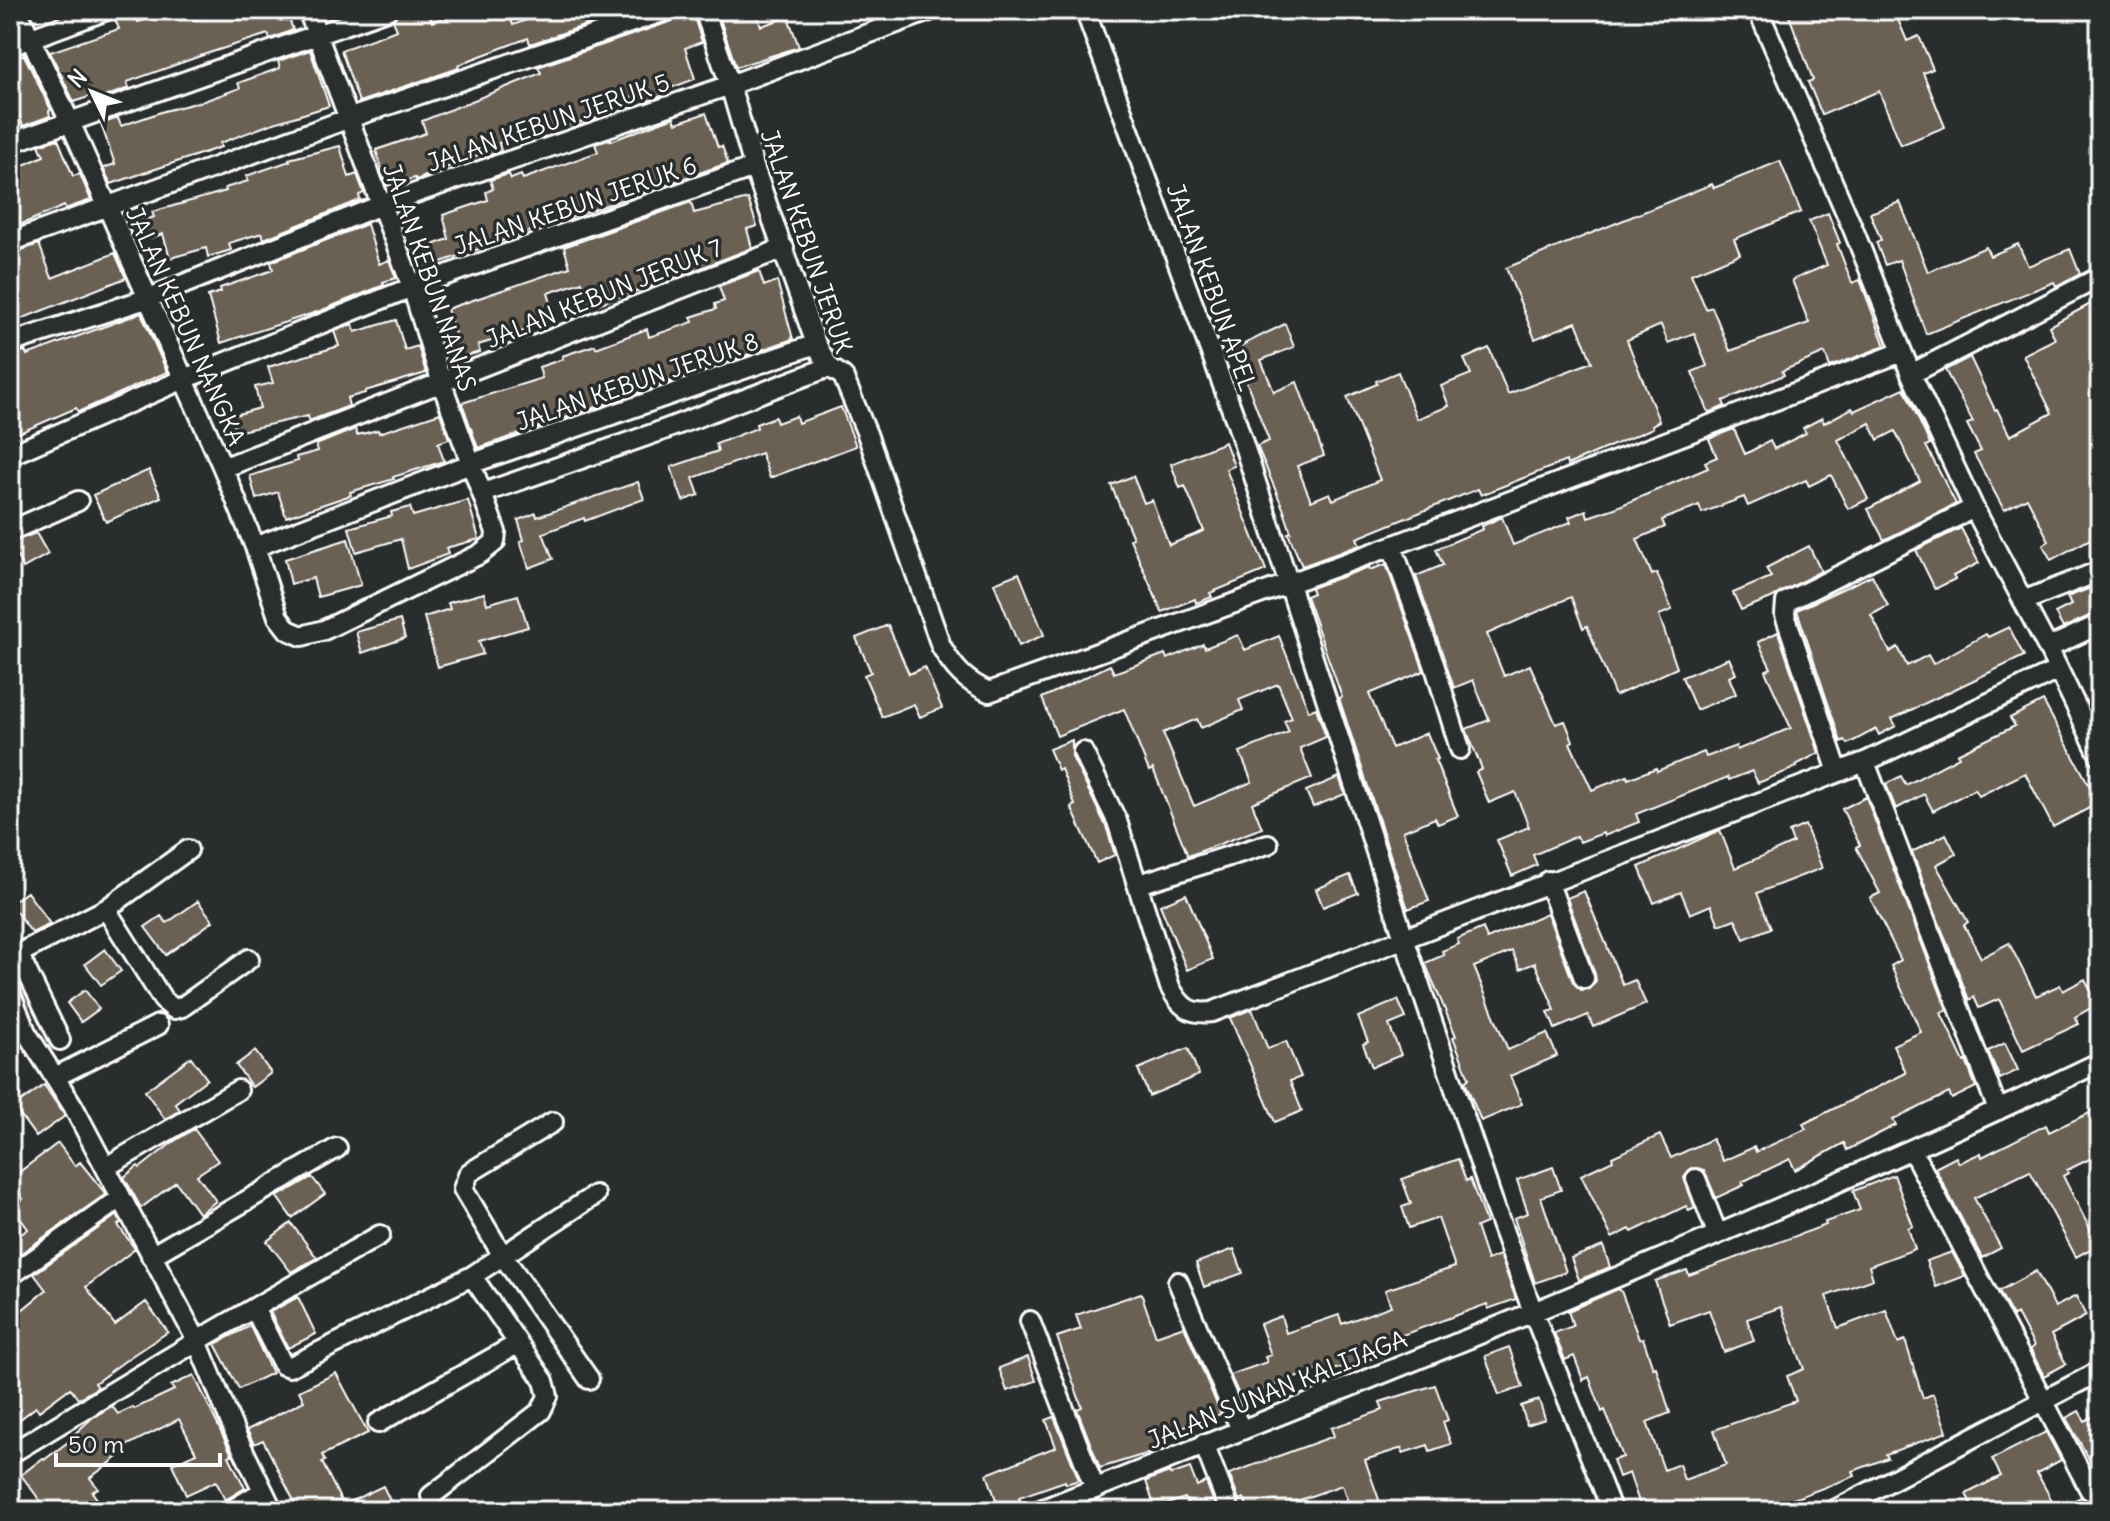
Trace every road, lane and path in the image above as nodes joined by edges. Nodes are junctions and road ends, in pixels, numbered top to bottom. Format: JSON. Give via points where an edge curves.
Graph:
{"nodes":[{"id":1,"x":17,"y":10,"type":"edge"},
{"id":2,"x":107,"y":10,"type":"edge"},
{"id":3,"x":308,"y":10,"type":"edge"},
{"id":4,"x":387,"y":10,"type":"edge"},
{"id":5,"x":668,"y":10,"type":"edge"},
{"id":6,"x":704,"y":10,"type":"edge"},
{"id":7,"x":932,"y":10,"type":"edge"},
{"id":8,"x":1085,"y":10,"type":"edge"},
{"id":9,"x":1758,"y":10,"type":"edge"},
{"id":10,"x":318,"y":35,"type":"junction"},
{"id":11,"x":30,"y":39,"type":"junction"},
{"id":12,"x":10,"y":46,"type":"edge"},
{"id":13,"x":730,"y":85,"type":"junction"},
{"id":14,"x":347,"y":119,"type":"junction"},
{"id":15,"x":70,"y":122,"type":"junction"},
{"id":16,"x":10,"y":143,"type":"edge"},
{"id":17,"x":754,"y":167,"type":"junction"},
{"id":18,"x":381,"y":205,"type":"junction"},
{"id":19,"x":108,"y":208,"type":"junction"},
{"id":20,"x":10,"y":242,"type":"edge"},
{"id":21,"x":784,"y":248,"type":"junction"},
{"id":22,"x":2100,"y":277,"type":"edge"},
{"id":23,"x":412,"y":287,"type":"junction"},
{"id":24,"x":149,"y":298,"type":"junction"},
{"id":25,"x":10,"y":343,"type":"edge"},
{"id":26,"x":816,"y":344,"type":"junction"},
{"id":27,"x":1902,"y":352,"type":"junction"},
{"id":28,"x":829,"y":367,"type":"junction"},
{"id":29,"x":1911,"y":374,"type":"junction"},
{"id":30,"x":184,"y":379,"type":"junction"},
{"id":31,"x":442,"y":384,"type":"junction"},
{"id":32,"x":10,"y":455,"type":"edge"},
{"id":33,"x":473,"y":463,"type":"junction"},
{"id":34,"x":223,"y":468,"type":"junction"},
{"id":35,"x":483,"y":493,"type":"junction"},
{"id":36,"x":78,"y":501,"type":"dead end"},
{"id":37,"x":1974,"y":508,"type":"junction"},
{"id":38,"x":10,"y":531,"type":"edge"},
{"id":39,"x":1392,"y":546,"type":"junction"},
{"id":40,"x":255,"y":547,"type":"junction"},
{"id":41,"x":2100,"y":571,"type":"edge"},
{"id":42,"x":1290,"y":583,"type":"junction"},
{"id":43,"x":2023,"y":601,"type":"junction"},
{"id":44,"x":2100,"y":624,"type":"edge"},
{"id":45,"x":324,"y":630,"type":"joint"},
{"id":46,"x":2048,"y":648,"type":"junction"},
{"id":47,"x":2058,"y":670,"type":"junction"},
{"id":48,"x":1460,"y":749,"type":"dead end"},
{"id":49,"x":1083,"y":752,"type":"dead end"},
{"id":50,"x":2100,"y":756,"type":"edge"},
{"id":51,"x":1865,"y":762,"type":"junction"},
{"id":52,"x":1838,"y":772,"type":"junction"},
{"id":53,"x":1268,"y":844,"type":"dead end"},
{"id":54,"x":188,"y":850,"type":"dead end"},
{"id":55,"x":1548,"y":881,"type":"junction"},
{"id":56,"x":1139,"y":884,"type":"junction"},
{"id":57,"x":106,"y":909,"type":"junction"},
{"id":58,"x":1404,"y":938,"type":"junction"},
{"id":59,"x":15,"y":956,"type":"edge"},
{"id":60,"x":249,"y":959,"type":"dead end"},
{"id":61,"x":1584,"y":978,"type":"dead end"},
{"id":62,"x":10,"y":992,"type":"edge"},
{"id":63,"x":158,"y":1025,"type":"dead end"},
{"id":64,"x":60,"y":1040,"type":"dead end"},
{"id":65,"x":2100,"y":1062,"type":"edge"},
{"id":66,"x":55,"y":1077,"type":"junction"},
{"id":67,"x":238,"y":1090,"type":"dead end"},
{"id":68,"x":1998,"y":1110,"type":"junction"},
{"id":69,"x":553,"y":1122,"type":"dead end"},
{"id":70,"x":337,"y":1148,"type":"dead end"},
{"id":71,"x":1912,"y":1150,"type":"junction"},
{"id":72,"x":106,"y":1167,"type":"junction"},
{"id":73,"x":1696,"y":1179,"type":"dead end"},
{"id":74,"x":595,"y":1195,"type":"dead end"},
{"id":75,"x":121,"y":1198,"type":"junction"},
{"id":76,"x":1717,"y":1233,"type":"junction"},
{"id":77,"x":380,"y":1235,"type":"dead end"},
{"id":78,"x":151,"y":1256,"type":"junction"},
{"id":79,"x":503,"y":1256,"type":"junction"},
{"id":80,"x":10,"y":1276,"type":"edge"},
{"id":81,"x":472,"y":1276,"type":"junction"},
{"id":82,"x":1178,"y":1282,"type":"dead end"},
{"id":83,"x":254,"y":1308,"type":"junction"},
{"id":84,"x":1533,"y":1312,"type":"junction"},
{"id":85,"x":1030,"y":1321,"type":"dead end"},
{"id":86,"x":197,"y":1341,"type":"junction"},
{"id":87,"x":517,"y":1344,"type":"junction"},
{"id":88,"x":2100,"y":1371,"type":"edge"},
{"id":89,"x":589,"y":1379,"type":"dead end"},
{"id":90,"x":2042,"y":1399,"type":"junction"},
{"id":91,"x":378,"y":1423,"type":"dead end"},
{"id":92,"x":1241,"y":1430,"type":"junction"},
{"id":93,"x":1204,"y":1444,"type":"junction"},
{"id":94,"x":10,"y":1454,"type":"edge"},
{"id":95,"x":1095,"y":1489,"type":"junction"},
{"id":96,"x":2090,"y":1490,"type":"dead end"},
{"id":97,"x":263,"y":1491,"type":"junction"},
{"id":98,"x":431,"y":1496,"type":"dead end"},
{"id":99,"x":230,"y":1511,"type":"edge"},
{"id":100,"x":273,"y":1511,"type":"edge"},
{"id":101,"x":1038,"y":1511,"type":"edge"},
{"id":102,"x":1230,"y":1511,"type":"edge"},
{"id":103,"x":1612,"y":1511,"type":"edge"},
{"id":104,"x":1833,"y":1511,"type":"edge"}],
"edges":[{"from":1,"to":11,"type":"street","name":"JALAN KEBUN NANGKA"},
{"from":2,"to":11,"type":"street"},
{"from":3,"to":10,"type":"street","name":"JALAN KEBUN NANAS"},
{"from":4,"to":10,"type":"street"},
{"from":5,"to":14,"type":"street"},
{"from":6,"to":13,"type":"street","name":"JALAN KEBUN JERUK"},
{"from":7,"to":13,"type":"street","name":"JALAN KEBUN JERUK 5"},
{"from":8,"to":42,"type":"street","name":"JALAN KEBUN APEL"},
{"from":9,"to":27,"type":"street"},
{"from":10,"to":14,"type":"street","name":"JALAN KEBUN NANAS"},
{"from":10,"to":15,"type":"street"},
{"from":11,"to":12,"type":"street"},
{"from":11,"to":15,"type":"street","name":"JALAN KEBUN NANGKA"},
{"from":13,"to":17,"type":"street","name":"JALAN KEBUN JERUK"},
{"from":13,"to":18,"type":"street","name":"JALAN KEBUN JERUK 5"},
{"from":14,"to":18,"type":"street","name":"JALAN KEBUN NANAS"},
{"from":14,"to":19,"type":"street"},
{"from":15,"to":16,"type":"street"},
{"from":15,"to":19,"type":"street","name":"JALAN KEBUN NANGKA"},
{"from":17,"to":21,"type":"street","name":"JALAN KEBUN JERUK"},
{"from":17,"to":23,"type":"street","name":"JALAN KEBUN JERUK 6"},
{"from":18,"to":23,"type":"street","name":"JALAN KEBUN NANAS"},
{"from":18,"to":24,"type":"street","name":"JALAN KEBUN JERUK 5"},
{"from":19,"to":20,"type":"street"},
{"from":19,"to":24,"type":"street","name":"JALAN KEBUN NANGKA"},
{"from":21,"to":26,"type":"street","name":"JALAN KEBUN JERUK"},
{"from":21,"to":31,"type":"street","name":"JALAN KEBUN JERUK 7"},
{"from":22,"to":29,"type":"street"},
{"from":23,"to":30,"type":"street","name":"JALAN KEBUN JERUK 6"},
{"from":23,"to":31,"type":"street","name":"JALAN KEBUN NANAS"},
{"from":24,"to":25,"type":"street","name":"JALAN KEBUN JERUK 5"},
{"from":24,"to":30,"type":"street","name":"JALAN KEBUN NANGKA"},
{"from":26,"to":28,"type":"street","name":"JALAN KEBUN JERUK"},
{"from":26,"to":33,"type":"street","name":"JALAN KEBUN JERUK 8"},
{"from":27,"to":29,"type":"street"},
{"from":27,"to":39,"type":"street"},
{"from":28,"to":35,"type":"street","name":"JALAN KEBUN JERUK"},
{"from":28,"to":42,"type":"street","via":[[843,376],[867,434],[941,646],[953,668],[989,692]]},
{"from":29,"to":37,"type":"street"},
{"from":30,"to":32,"type":"street","name":"JALAN KEBUN JERUK 6"},
{"from":30,"to":34,"type":"street","name":"JALAN KEBUN NANGKA"},
{"from":31,"to":33,"type":"street","name":"JALAN KEBUN NANAS"},
{"from":31,"to":34,"type":"street","name":"JALAN KEBUN JERUK 7"},
{"from":33,"to":35,"type":"street","name":"JALAN KEBUN NANAS"},
{"from":33,"to":40,"type":"street","name":"JALAN KEBUN JERUK 8"},
{"from":34,"to":40,"type":"street","name":"JALAN KEBUN NANGKA"},
{"from":35,"to":45,"type":"street","name":"JALAN KEBUN NANAS","via":[[495,542]]},
{"from":36,"to":38,"type":"street"},
{"from":37,"to":43,"type":"street"},
{"from":37,"to":52,"type":"street","via":[[1786,602],[1785,615]]},
{"from":39,"to":42,"type":"street"},
{"from":39,"to":48,"type":"street"},
{"from":40,"to":45,"type":"street","name":"JALAN KEBUN NANGKA","via":[[278,617],[288,630],[302,636]]},
{"from":41,"to":43,"type":"street"},
{"from":42,"to":58,"type":"street","name":"JALAN KEBUN APEL"},
{"from":43,"to":46,"type":"street"},
{"from":44,"to":46,"type":"street"},
{"from":46,"to":47,"type":"street"},
{"from":47,"to":50,"type":"street"},
{"from":47,"to":51,"type":"street"},
{"from":49,"to":56,"type":"street","via":[[1117,821]]},
{"from":51,"to":52,"type":"street"},
{"from":51,"to":68,"type":"street"},
{"from":52,"to":55,"type":"street"},
{"from":53,"to":56,"type":"street"},
{"from":54,"to":57,"type":"street"},
{"from":55,"to":58,"type":"street"},
{"from":55,"to":61,"type":"street"},
{"from":56,"to":58,"type":"street","via":[[1170,987],[1179,1004],[1200,1014]]},
{"from":57,"to":59,"type":"street"},
{"from":57,"to":60,"type":"street","via":[[163,1000],[174,1009]]},
{"from":58,"to":84,"type":"street","name":"JALAN KEBUN APEL"},
{"from":59,"to":64,"type":"street"},
{"from":62,"to":66,"type":"street","via":[[26,1032]]},
{"from":63,"to":66,"type":"street"},
{"from":65,"to":68,"type":"street","name":"JALAN SUNAN KALIJAGA"},
{"from":66,"to":72,"type":"street"},
{"from":67,"to":72,"type":"street"},
{"from":68,"to":71,"type":"street","name":"JALAN SUNAN KALIJAGA"},
{"from":69,"to":79,"type":"street","via":[[469,1173],[464,1182],[463,1189]]},
{"from":70,"to":78,"type":"street"},
{"from":71,"to":76,"type":"street","name":"JALAN SUNAN KALIJAGA"},
{"from":71,"to":90,"type":"street"},
{"from":72,"to":75,"type":"street"},
{"from":73,"to":76,"type":"street"},
{"from":74,"to":79,"type":"street"},
{"from":75,"to":78,"type":"street"},
{"from":75,"to":80,"type":"street"},
{"from":76,"to":84,"type":"street","name":"JALAN SUNAN KALIJAGA"},
{"from":77,"to":83,"type":"street"},
{"from":78,"to":86,"type":"street"},
{"from":79,"to":81,"type":"street"},
{"from":79,"to":89,"type":"street"},
{"from":81,"to":83,"type":"street","via":[[289,1367],[283,1365]]},
{"from":81,"to":87,"type":"street"},
{"from":82,"to":92,"type":"street"},
{"from":83,"to":86,"type":"street"},
{"from":84,"to":92,"type":"street","name":"JALAN SUNAN KALIJAGA"},
{"from":84,"to":103,"type":"street","name":"JALAN KEBUN APEL"},
{"from":85,"to":95,"type":"street"},
{"from":86,"to":94,"type":"street"},
{"from":86,"to":97,"type":"street"},
{"from":87,"to":91,"type":"street"},
{"from":87,"to":98,"type":"street","via":[[544,1381],[548,1396],[541,1411]]},
{"from":88,"to":90,"type":"street"},
{"from":90,"to":96,"type":"street"},
{"from":90,"to":104,"type":"street"},
{"from":92,"to":93,"type":"street","name":"JALAN SUNAN KALIJAGA"},
{"from":93,"to":95,"type":"street","name":"JALAN SUNAN KALIJAGA"},
{"from":93,"to":102,"type":"street"},
{"from":95,"to":101,"type":"street","name":"JALAN SUNAN KALIJAGA"},
{"from":97,"to":99,"type":"street"},
{"from":97,"to":100,"type":"street"}]}
